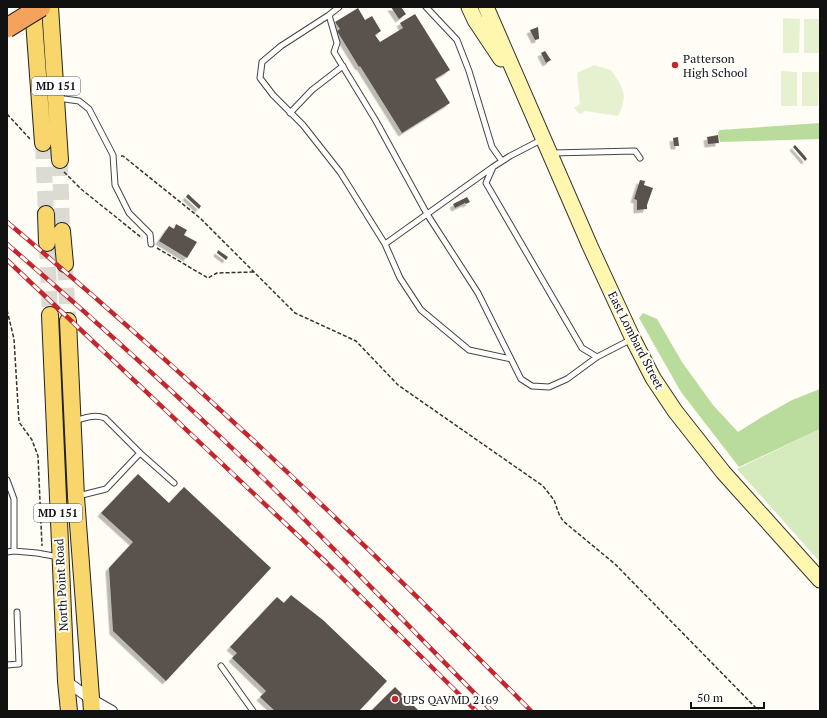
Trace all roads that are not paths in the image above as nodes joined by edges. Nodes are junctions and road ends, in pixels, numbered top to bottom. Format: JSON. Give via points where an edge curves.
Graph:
{"nodes":[{"id":1,"x":33,"y":7,"type":"edge"},
{"id":2,"x":41,"y":7,"type":"edge"},
{"id":3,"x":50,"y":7,"type":"edge"},
{"id":4,"x":339,"y":7,"type":"edge"},
{"id":5,"x":426,"y":7,"type":"edge"},
{"id":6,"x":469,"y":7,"type":"edge"},
{"id":7,"x":486,"y":7,"type":"edge"},
{"id":8,"x":329,"y":15,"type":"junction"},
{"id":9,"x":7,"y":28,"type":"edge"},
{"id":10,"x":343,"y":66,"type":"junction"},
{"id":11,"x":520,"y":86,"type":"junction"},
{"id":12,"x":56,"y":98,"type":"junction"},
{"id":13,"x":290,"y":113,"type":"junction"},
{"id":14,"x":543,"y":139,"type":"junction"},
{"id":15,"x":43,"y":143,"type":"tunnel mouth"},
{"id":16,"x":550,"y":153,"type":"junction"},
{"id":17,"x":640,"y":158,"type":"dead end"},
{"id":18,"x":60,"y":160,"type":"tunnel mouth"},
{"id":19,"x":502,"y":160,"type":"junction"},
{"id":20,"x":493,"y":167,"type":"junction"},
{"id":21,"x":46,"y":214,"type":"tunnel mouth"},
{"id":22,"x":427,"y":214,"type":"junction"},
{"id":23,"x":62,"y":231,"type":"tunnel mouth"},
{"id":24,"x":47,"y":243,"type":"tunnel mouth"},
{"id":25,"x":151,"y":244,"type":"dead end"},
{"id":26,"x":385,"y":244,"type":"junction"},
{"id":27,"x":65,"y":264,"type":"tunnel mouth"},
{"id":28,"x":50,"y":315,"type":"tunnel mouth"},
{"id":29,"x":68,"y":321,"type":"tunnel mouth"},
{"id":30,"x":633,"y":339,"type":"junction"},
{"id":31,"x":597,"y":356,"type":"junction"},
{"id":32,"x":511,"y":359,"type":"junction"},
{"id":33,"x":72,"y":422,"type":"junction"},
{"id":34,"x":140,"y":453,"type":"junction"},
{"id":35,"x":74,"y":468,"type":"junction"},
{"id":36,"x":56,"y":469,"type":"junction"},
{"id":37,"x":7,"y":480,"type":"edge"},
{"id":38,"x":174,"y":483,"type":"dead end"},
{"id":39,"x":76,"y":497,"type":"junction"},
{"id":40,"x":14,"y":551,"type":"junction"},
{"id":41,"x":7,"y":552,"type":"edge"},
{"id":42,"x":60,"y":558,"type":"junction"},
{"id":43,"x":80,"y":558,"type":"junction"},
{"id":44,"x":820,"y":580,"type":"edge"},
{"id":45,"x":17,"y":612,"type":"dead end"},
{"id":46,"x":7,"y":666,"type":"edge"},
{"id":47,"x":221,"y":666,"type":"dead end"},
{"id":48,"x":66,"y":681,"type":"junction"},
{"id":49,"x":92,"y":705,"type":"edge"},
{"id":50,"x":69,"y":711,"type":"edge"},
{"id":51,"x":112,"y":711,"type":"edge"},
{"id":52,"x":253,"y":711,"type":"edge"}],
"edges":[{"from":1,"to":15,"type":"main road","number":"MD 151"},
{"from":2,"to":9,"type":"highway","bridge":true},
{"from":3,"to":12,"type":"main road","number":"MD 151"},
{"from":4,"to":8,"type":"lane"},
{"from":5,"to":19,"type":"lane","via":[[457,40],[492,147]]},
{"from":6,"to":11,"type":"main road","name":"East Lombard Street"},
{"from":7,"to":11,"type":"main road","name":"East Lombard Street"},
{"from":8,"to":10,"type":"lane","via":[[337,43],[334,52]]},
{"from":8,"to":13,"type":"lane","via":[[281,46],[262,62],[260,78]]},
{"from":10,"to":13,"type":"lane","via":[[312,90]]},
{"from":10,"to":22,"type":"lane"},
{"from":11,"to":14,"type":"main road","name":"East Lombard Street"},
{"from":12,"to":18,"type":"main road","number":"MD 151"},
{"from":12,"to":25,"type":"lane","via":[[79,101],[89,109],[113,155],[115,185],[130,213],[150,234]]},
{"from":13,"to":26,"type":"lane","via":[[303,125],[340,172]]},
{"from":14,"to":16,"type":"main road","name":"East Lombard Street"},
{"from":14,"to":19,"type":"lane"},
{"from":16,"to":17,"type":"lane","via":[[635,151]]},
{"from":16,"to":30,"type":"main road","name":"East Lombard Street"},
{"from":19,"to":20,"type":"lane"},
{"from":20,"to":22,"type":"lane"},
{"from":20,"to":31,"type":"lane","via":[[486,183],[582,348]]},
{"from":21,"to":24,"type":"main road"},
{"from":22,"to":26,"type":"lane"},
{"from":22,"to":32,"type":"lane","via":[[478,293]]},
{"from":23,"to":27,"type":"main road"},
{"from":26,"to":32,"type":"lane","via":[[400,278],[421,310],[469,350]]},
{"from":28,"to":36,"type":"main road","name":"North Point Road","number":"MD 151"},
{"from":29,"to":33,"type":"main road","name":"North Point Road","number":"MD 151"},
{"from":30,"to":31,"type":"lane"},
{"from":30,"to":44,"type":"main road","name":"East Lombard Street","via":[[653,378],[675,411],[723,472]]},
{"from":31,"to":32,"type":"lane","via":[[567,379],[549,387],[532,386],[521,379]]},
{"from":33,"to":34,"type":"lane","via":[[91,416],[105,418]]},
{"from":33,"to":35,"type":"main road","name":"North Point Road","number":"MD 151"},
{"from":34,"to":38,"type":"lane"},
{"from":34,"to":39,"type":"lane","via":[[106,489]]},
{"from":35,"to":36,"type":"main road"},
{"from":35,"to":39,"type":"main road","name":"North Point Road","number":"MD 151"},
{"from":36,"to":42,"type":"main road","name":"North Point Road","number":"MD 151"},
{"from":37,"to":40,"type":"lane","via":[[14,499]]},
{"from":39,"to":43,"type":"main road","name":"North Point Road","number":"MD 151"},
{"from":40,"to":41,"type":"lane"},
{"from":40,"to":42,"type":"lane"},
{"from":42,"to":43,"type":"main road"},
{"from":42,"to":48,"type":"main road","name":"North Point Road","number":"MD 151"},
{"from":43,"to":49,"type":"main road","name":"North Point Road","number":"MD 151"},
{"from":45,"to":46,"type":"lane","via":[[19,664]]},
{"from":47,"to":52,"type":"lane"},
{"from":48,"to":49,"type":"street"},
{"from":48,"to":50,"type":"main road","name":"North Point Road","number":"MD 151"},
{"from":49,"to":51,"type":"street"}]}
